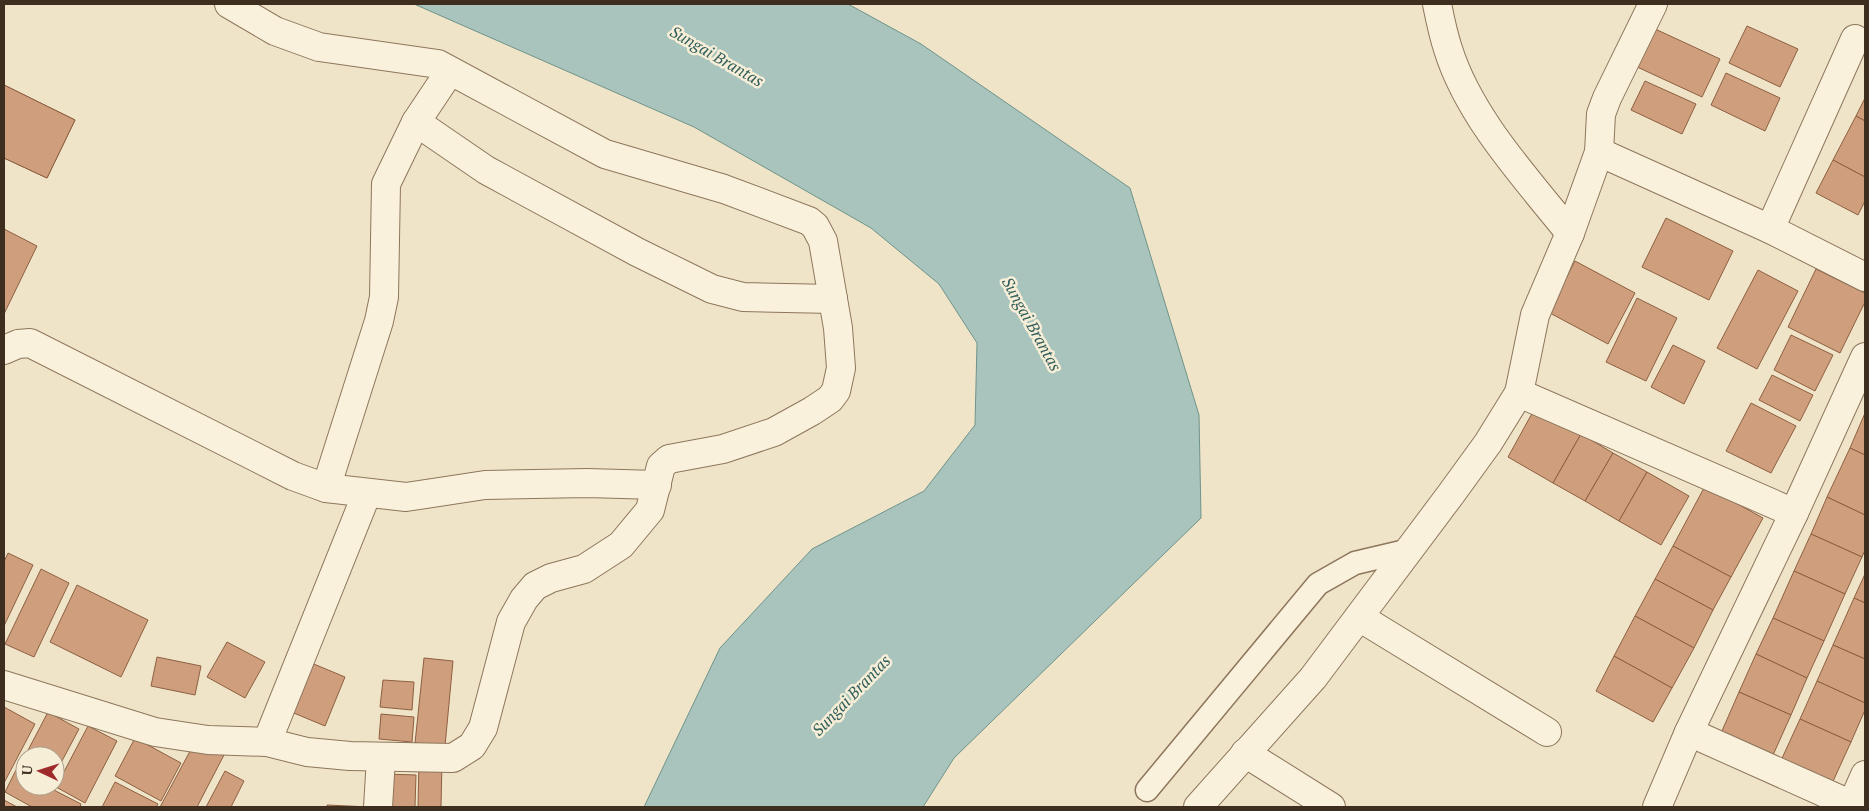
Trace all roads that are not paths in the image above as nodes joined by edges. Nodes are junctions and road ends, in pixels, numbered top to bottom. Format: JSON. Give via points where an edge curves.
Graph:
{"nodes":[{"id":1,"x":229,"y":4,"type":"edge"},
{"id":2,"x":1437,"y":4,"type":"edge"},
{"id":3,"x":1654,"y":4,"type":"edge"},
{"id":4,"x":1855,"y":39,"type":"dead end"},
{"id":5,"x":450,"y":71,"type":"junction"},
{"id":6,"x":416,"y":122,"type":"junction"},
{"id":7,"x":1599,"y":152,"type":"junction"},
{"id":8,"x":1770,"y":229,"type":"junction"},
{"id":9,"x":1570,"y":234,"type":"junction"},
{"id":10,"x":1865,"y":277,"type":"edge"},
{"id":11,"x":833,"y":299,"type":"junction"},
{"id":12,"x":4,"y":350,"type":"edge"},
{"id":13,"x":1865,"y":357,"type":"edge"},
{"id":14,"x":1519,"y":393,"type":"junction"},
{"id":15,"x":657,"y":485,"type":"junction"},
{"id":16,"x":326,"y":488,"type":"junction"},
{"id":17,"x":367,"y":493,"type":"junction"},
{"id":18,"x":1794,"y":513,"type":"junction"},
{"id":19,"x":1410,"y":550,"type":"junction"},
{"id":20,"x":1359,"y":617,"type":"junction"},
{"id":21,"x":4,"y":686,"type":"edge"},
{"id":22,"x":1547,"y":732,"type":"dead end"},
{"id":23,"x":1689,"y":732,"type":"junction"},
{"id":24,"x":267,"y":742,"type":"junction"},
{"id":25,"x":1245,"y":753,"type":"junction"},
{"id":26,"x":381,"y":758,"type":"junction"},
{"id":27,"x":1865,"y":774,"type":"edge"},
{"id":28,"x":1147,"y":790,"type":"dead end"},
{"id":29,"x":1851,"y":806,"type":"edge"},
{"id":30,"x":378,"y":807,"type":"edge"},
{"id":31,"x":1198,"y":807,"type":"edge"},
{"id":32,"x":1331,"y":807,"type":"edge"},
{"id":33,"x":1657,"y":807,"type":"edge"}],
"edges":[{"from":1,"to":5,"type":"street","via":[[275,31],[319,47],[417,60],[438,64]]},
{"from":2,"to":9,"type":"street","via":[[1448,50],[1474,106],[1513,163]]},
{"from":3,"to":7,"type":"street","via":[[1606,98],[1601,114]]},
{"from":4,"to":8,"type":"street"},
{"from":5,"to":6,"type":"street"},
{"from":5,"to":11,"type":"street","via":[[605,154],[724,189],[809,222],[823,241]]},
{"from":6,"to":11,"type":"street","via":[[486,170],[712,289],[743,297]]},
{"from":6,"to":16,"type":"street","via":[[386,184],[384,297]]},
{"from":7,"to":8,"type":"street"},
{"from":7,"to":9,"type":"street"},
{"from":8,"to":10,"type":"street"},
{"from":9,"to":14,"type":"street","via":[[1535,316]]},
{"from":11,"to":15,"type":"street","via":[[842,352],[836,391],[830,399],[774,432],[723,449],[669,459],[662,466]]},
{"from":12,"to":16,"type":"street","via":[[30,343],[293,476]]},
{"from":13,"to":18,"type":"street"},
{"from":14,"to":18,"type":"street"},
{"from":14,"to":19,"type":"street","via":[[1488,443]]},
{"from":15,"to":17,"type":"street","via":[[484,485],[406,497]]},
{"from":15,"to":26,"type":"street","via":[[650,510],[621,545],[584,569],[535,586],[524,599],[511,622],[483,728],[472,746],[453,758]]},
{"from":16,"to":17,"type":"street"},
{"from":17,"to":24,"type":"street"},
{"from":18,"to":23,"type":"street"},
{"from":19,"to":20,"type":"street"},
{"from":19,"to":28,"type":"lane","via":[[1355,563],[1318,584]]},
{"from":20,"to":22,"type":"street"},
{"from":20,"to":25,"type":"street","via":[[1313,678]]},
{"from":21,"to":24,"type":"street","via":[[155,732],[208,740]]},
{"from":23,"to":29,"type":"street"},
{"from":23,"to":33,"type":"street"},
{"from":24,"to":26,"type":"street","via":[[307,752]]},
{"from":25,"to":31,"type":"street"},
{"from":25,"to":32,"type":"street"},
{"from":26,"to":30,"type":"street"},
{"from":27,"to":29,"type":"street"}]}
